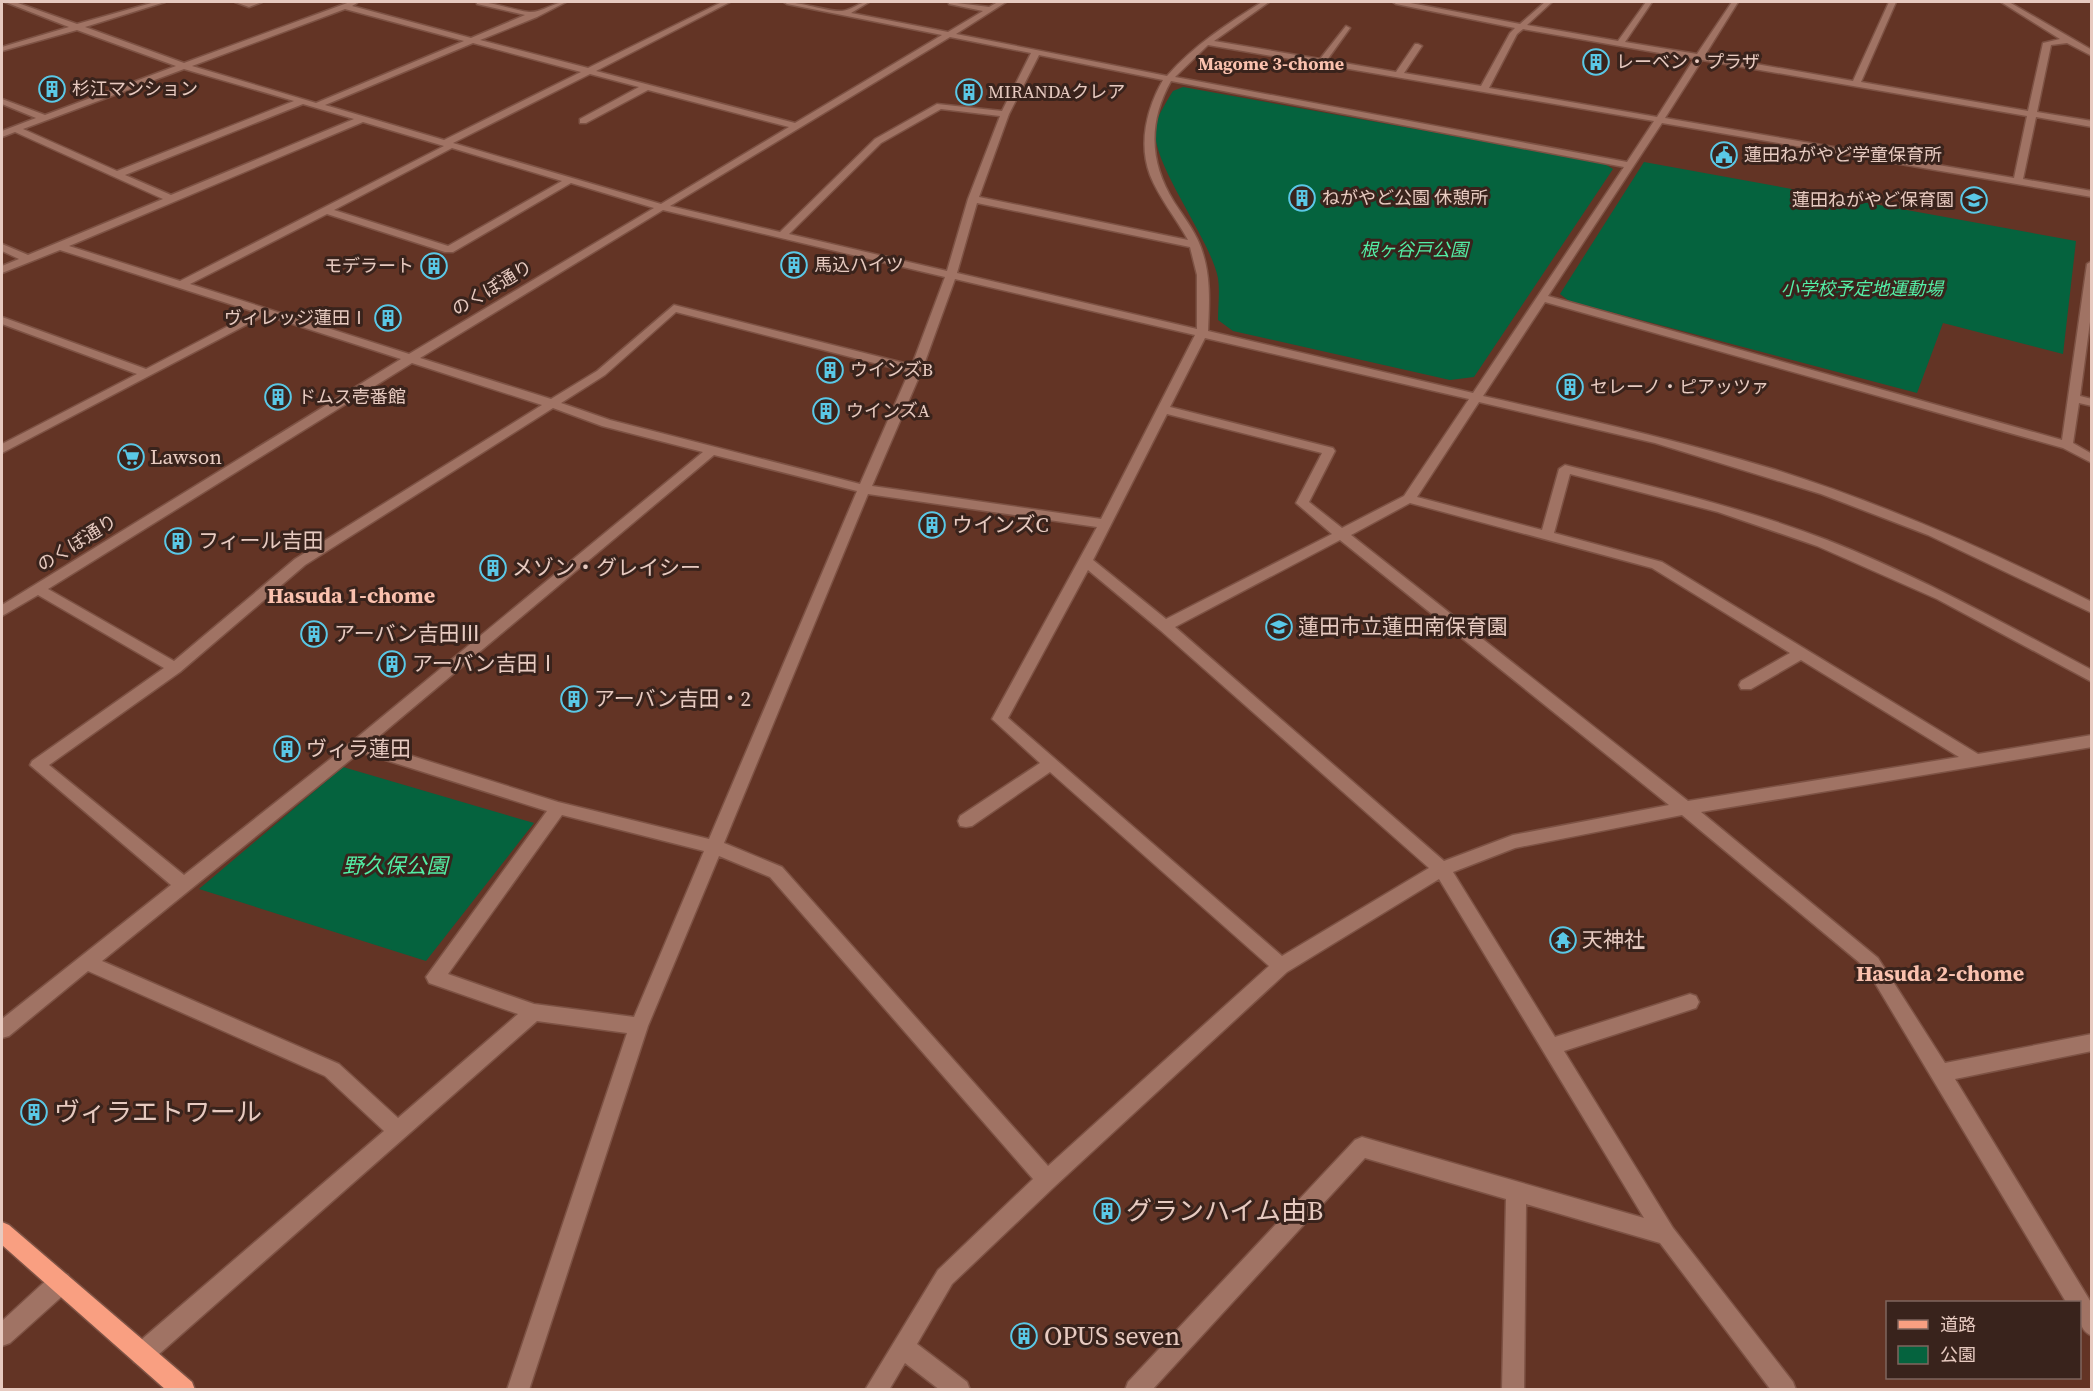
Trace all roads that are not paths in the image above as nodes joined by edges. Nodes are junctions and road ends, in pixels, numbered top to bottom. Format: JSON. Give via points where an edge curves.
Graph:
{"nodes":[{"id":1,"x":13,"y":2,"type":"edge"},
{"id":2,"x":162,"y":2,"type":"edge"},
{"id":3,"x":239,"y":2,"type":"edge"},
{"id":4,"x":258,"y":2,"type":"edge"},
{"id":5,"x":357,"y":2,"type":"edge"},
{"id":6,"x":480,"y":2,"type":"edge"},
{"id":7,"x":563,"y":2,"type":"edge"},
{"id":8,"x":727,"y":2,"type":"edge"},
{"id":9,"x":788,"y":2,"type":"edge"},
{"id":10,"x":866,"y":2,"type":"edge"},
{"id":11,"x":952,"y":2,"type":"edge"},
{"id":12,"x":1003,"y":2,"type":"edge"},
{"id":13,"x":1265,"y":2,"type":"edge"},
{"id":14,"x":1396,"y":2,"type":"edge"},
{"id":15,"x":1549,"y":2,"type":"edge"},
{"id":16,"x":1649,"y":2,"type":"edge"},
{"id":17,"x":1735,"y":2,"type":"edge"},
{"id":18,"x":1893,"y":2,"type":"edge"},
{"id":19,"x":2004,"y":2,"type":"edge"},
{"id":20,"x":344,"y":6,"type":"junction"},
{"id":21,"x":990,"y":10,"type":"junction"},
{"id":22,"x":844,"y":13,"type":"junction"},
{"id":23,"x":534,"y":15,"type":"junction"},
{"id":24,"x":76,"y":26,"type":"junction"},
{"id":25,"x":1523,"y":27,"type":"junction"},
{"id":26,"x":1346,"y":28,"type":"dead end"},
{"id":27,"x":949,"y":34,"type":"junction"},
{"id":28,"x":474,"y":40,"type":"junction"},
{"id":29,"x":2069,"y":40,"type":"junction"},
{"id":30,"x":1207,"y":42,"type":"junction"},
{"id":31,"x":1620,"y":44,"type":"junction"},
{"id":32,"x":1418,"y":46,"type":"dead end"},
{"id":33,"x":2,"y":49,"type":"edge"},
{"id":34,"x":1036,"y":52,"type":"junction"},
{"id":35,"x":2091,"y":54,"type":"edge"},
{"id":36,"x":1700,"y":57,"type":"junction"},
{"id":37,"x":1323,"y":60,"type":"junction"},
{"id":38,"x":183,"y":66,"type":"junction"},
{"id":39,"x":588,"y":71,"type":"junction"},
{"id":40,"x":1399,"y":74,"type":"junction"},
{"id":41,"x":1166,"y":78,"type":"junction"},
{"id":42,"x":1856,"y":84,"type":"junction"},
{"id":43,"x":646,"y":87,"type":"junction"},
{"id":44,"x":1484,"y":89,"type":"junction"},
{"id":45,"x":2,"y":101,"type":"edge"},
{"id":46,"x":303,"y":101,"type":"junction"},
{"id":47,"x":318,"y":105,"type":"junction"},
{"id":48,"x":1005,"y":114,"type":"junction"},
{"id":49,"x":2033,"y":114,"type":"junction"},
{"id":50,"x":44,"y":118,"type":"junction"},
{"id":51,"x":362,"y":119,"type":"junction"},
{"id":52,"x":583,"y":120,"type":"dead end"},
{"id":53,"x":1659,"y":120,"type":"junction"},
{"id":54,"x":2091,"y":124,"type":"edge"},
{"id":55,"x":795,"y":126,"type":"junction"},
{"id":56,"x":15,"y":129,"type":"junction"},
{"id":57,"x":2,"y":134,"type":"edge"},
{"id":58,"x":448,"y":144,"type":"junction"},
{"id":59,"x":1630,"y":165,"type":"junction"},
{"id":60,"x":116,"y":175,"type":"junction"},
{"id":61,"x":570,"y":180,"type":"junction"},
{"id":62,"x":2018,"y":181,"type":"junction"},
{"id":63,"x":2091,"y":194,"type":"edge"},
{"id":64,"x":169,"y":198,"type":"junction"},
{"id":65,"x":973,"y":199,"type":"junction"},
{"id":66,"x":661,"y":207,"type":"junction"},
{"id":67,"x":325,"y":210,"type":"junction"},
{"id":68,"x":782,"y":235,"type":"junction"},
{"id":69,"x":1195,"y":245,"type":"junction"},
{"id":70,"x":59,"y":246,"type":"junction"},
{"id":71,"x":2,"y":247,"type":"edge"},
{"id":72,"x":28,"y":259,"type":"junction"},
{"id":73,"x":2091,"y":264,"type":"edge"},
{"id":74,"x":2,"y":270,"type":"edge"},
{"id":75,"x":951,"y":275,"type":"junction"},
{"id":76,"x":183,"y":284,"type":"junction"},
{"id":77,"x":1542,"y":298,"type":"junction"},
{"id":78,"x":265,"y":311,"type":"junction"},
{"id":79,"x":2,"y":320,"type":"edge"},
{"id":80,"x":2087,"y":326,"type":"edge"},
{"id":81,"x":1202,"y":333,"type":"junction"},
{"id":82,"x":411,"y":358,"type":"junction"},
{"id":83,"x":916,"y":370,"type":"junction"},
{"id":84,"x":146,"y":373,"type":"junction"},
{"id":85,"x":1476,"y":398,"type":"junction"},
{"id":86,"x":2073,"y":398,"type":"junction"},
{"id":87,"x":2091,"y":403,"type":"edge"},
{"id":88,"x":553,"y":404,"type":"junction"},
{"id":89,"x":1163,"y":409,"type":"junction"},
{"id":90,"x":2,"y":435,"type":"edge"},
{"id":91,"x":17,"y":441,"type":"junction"},
{"id":92,"x":2067,"y":445,"type":"junction"},
{"id":93,"x":2,"y":449,"type":"edge"},
{"id":94,"x":711,"y":451,"type":"junction"},
{"id":95,"x":2091,"y":459,"type":"edge"},
{"id":96,"x":864,"y":489,"type":"junction"},
{"id":97,"x":1408,"y":499,"type":"junction"},
{"id":98,"x":1103,"y":524,"type":"junction"},
{"id":99,"x":1340,"y":534,"type":"junction"},
{"id":100,"x":1547,"y":535,"type":"junction"},
{"id":101,"x":1086,"y":561,"type":"junction"},
{"id":102,"x":37,"y":589,"type":"junction"},
{"id":103,"x":3,"y":608,"type":"edge"},
{"id":104,"x":2091,"y":608,"type":"edge"},
{"id":105,"x":1165,"y":626,"type":"junction"},
{"id":106,"x":1801,"y":653,"type":"junction"},
{"id":107,"x":175,"y":668,"type":"junction"},
{"id":108,"x":2091,"y":677,"type":"edge"},
{"id":109,"x":1746,"y":685,"type":"dead end"},
{"id":110,"x":2091,"y":741,"type":"edge"},
{"id":111,"x":357,"y":745,"type":"junction"},
{"id":112,"x":1978,"y":761,"type":"junction"},
{"id":113,"x":1050,"y":764,"type":"junction"},
{"id":114,"x":558,"y":808,"type":"junction"},
{"id":115,"x":1685,"y":808,"type":"junction"},
{"id":116,"x":966,"y":821,"type":"dead end"},
{"id":117,"x":715,"y":847,"type":"junction"},
{"id":118,"x":1442,"y":869,"type":"junction"},
{"id":119,"x":183,"y":885,"type":"junction"},
{"id":120,"x":86,"y":962,"type":"junction"},
{"id":121,"x":1281,"y":966,"type":"junction"},
{"id":122,"x":1690,"y":1002,"type":"dead end"},
{"id":123,"x":534,"y":1012,"type":"junction"},
{"id":124,"x":639,"y":1026,"type":"junction"},
{"id":125,"x":2,"y":1030,"type":"edge"},
{"id":126,"x":2091,"y":1042,"type":"edge"},
{"id":127,"x":1551,"y":1047,"type":"junction"},
{"id":128,"x":1941,"y":1073,"type":"junction"},
{"id":129,"x":399,"y":1132,"type":"junction"},
{"id":130,"x":1047,"y":1180,"type":"junction"},
{"id":131,"x":1516,"y":1191,"type":"junction"},
{"id":132,"x":2,"y":1232,"type":"edge"},
{"id":133,"x":1666,"y":1235,"type":"junction"},
{"id":134,"x":60,"y":1283,"type":"junction"},
{"id":135,"x":2077,"y":1301,"type":"edge"},
{"id":136,"x":2081,"y":1308,"type":"edge"},
{"id":137,"x":2091,"y":1325,"type":"edge"},
{"id":138,"x":2,"y":1335,"type":"edge"},
{"id":139,"x":903,"y":1347,"type":"junction"},
{"id":140,"x":141,"y":1354,"type":"junction"},
{"id":141,"x":184,"y":1389,"type":"edge"},
{"id":142,"x":518,"y":1389,"type":"edge"},
{"id":143,"x":876,"y":1389,"type":"edge"},
{"id":144,"x":960,"y":1389,"type":"edge"},
{"id":145,"x":1136,"y":1389,"type":"edge"},
{"id":146,"x":1513,"y":1389,"type":"edge"},
{"id":147,"x":1785,"y":1389,"type":"edge"}],
"edges":[{"from":1,"to":24,"type":"street"},
{"from":2,"to":24,"type":"street"},
{"from":3,"to":4,"type":"street"},
{"from":5,"to":20,"type":"street"},
{"from":6,"to":23,"type":"street"},
{"from":7,"to":23,"type":"street"},
{"from":8,"to":39,"type":"street"},
{"from":9,"to":22,"type":"street"},
{"from":10,"to":22,"type":"street"},
{"from":11,"to":21,"type":"street"},
{"from":12,"to":21,"type":"street","name":"のくぼ通り"},
{"from":13,"to":30,"type":"street"},
{"from":14,"to":25,"type":"street"},
{"from":15,"to":25,"type":"street"},
{"from":16,"to":31,"type":"street"},
{"from":17,"to":36,"type":"street"},
{"from":18,"to":42,"type":"street"},
{"from":19,"to":29,"type":"street"},
{"from":20,"to":28,"type":"street"},
{"from":20,"to":38,"type":"street"},
{"from":21,"to":27,"type":"street","name":"のくぼ通り"},
{"from":22,"to":27,"type":"street"},
{"from":23,"to":28,"type":"street"},
{"from":24,"to":33,"type":"street"},
{"from":24,"to":38,"type":"street"},
{"from":25,"to":31,"type":"street"},
{"from":25,"to":44,"type":"street","via":[[1514,33]]},
{"from":26,"to":37,"type":"street"},
{"from":27,"to":34,"type":"street"},
{"from":27,"to":55,"type":"street","name":"のくぼ通り"},
{"from":28,"to":39,"type":"street"},
{"from":28,"to":47,"type":"street"},
{"from":29,"to":35,"type":"street"},
{"from":29,"to":49,"type":"street","via":[[2047,43]]},
{"from":30,"to":37,"type":"street"},
{"from":30,"to":41,"type":"street"},
{"from":31,"to":36,"type":"street"},
{"from":32,"to":40,"type":"street"},
{"from":34,"to":41,"type":"street"},
{"from":34,"to":48,"type":"street"},
{"from":36,"to":42,"type":"street"},
{"from":36,"to":53,"type":"street"},
{"from":37,"to":40,"type":"street"},
{"from":38,"to":46,"type":"street"},
{"from":38,"to":50,"type":"street"},
{"from":39,"to":43,"type":"street"},
{"from":39,"to":58,"type":"street"},
{"from":40,"to":44,"type":"street"},
{"from":41,"to":59,"type":"street"},
{"from":41,"to":69,"type":"street","via":[[1152,105],[1147,135],[1155,175]]},
{"from":42,"to":49,"type":"street"},
{"from":43,"to":52,"type":"street"},
{"from":43,"to":55,"type":"street"},
{"from":44,"to":53,"type":"street"},
{"from":45,"to":50,"type":"street"},
{"from":46,"to":47,"type":"street"},
{"from":46,"to":60,"type":"street"},
{"from":47,"to":51,"type":"street"},
{"from":48,"to":65,"type":"street"},
{"from":48,"to":68,"type":"street","via":[[940,106],[878,141]]},
{"from":49,"to":54,"type":"street"},
{"from":49,"to":62,"type":"street"},
{"from":50,"to":56,"type":"street"},
{"from":51,"to":58,"type":"street"},
{"from":51,"to":64,"type":"street"},
{"from":53,"to":59,"type":"street"},
{"from":53,"to":62,"type":"street"},
{"from":55,"to":66,"type":"street","name":"のくぼ通り"},
{"from":56,"to":57,"type":"street"},
{"from":56,"to":60,"type":"street"},
{"from":58,"to":61,"type":"street"},
{"from":58,"to":67,"type":"street"},
{"from":59,"to":77,"type":"street"},
{"from":60,"to":64,"type":"street"},
{"from":61,"to":66,"type":"street"},
{"from":61,"to":67,"type":"street","via":[[449,250]]},
{"from":62,"to":63,"type":"street"},
{"from":64,"to":70,"type":"street"},
{"from":65,"to":69,"type":"street"},
{"from":65,"to":75,"type":"street"},
{"from":66,"to":68,"type":"street"},
{"from":66,"to":82,"type":"street","name":"のくぼ通り"},
{"from":67,"to":76,"type":"street"},
{"from":68,"to":75,"type":"street"},
{"from":69,"to":81,"type":"street","via":[[1204,291]]},
{"from":70,"to":72,"type":"street"},
{"from":70,"to":76,"type":"street"},
{"from":71,"to":72,"type":"street"},
{"from":72,"to":74,"type":"street"},
{"from":73,"to":80,"type":"street"},
{"from":75,"to":81,"type":"street"},
{"from":75,"to":83,"type":"street"},
{"from":76,"to":78,"type":"street"},
{"from":77,"to":85,"type":"street"},
{"from":77,"to":92,"type":"street"},
{"from":78,"to":82,"type":"street"},
{"from":78,"to":84,"type":"street"},
{"from":79,"to":84,"type":"street"},
{"from":80,"to":86,"type":"street"},
{"from":81,"to":85,"type":"street"},
{"from":81,"to":89,"type":"street"},
{"from":82,"to":88,"type":"street"},
{"from":82,"to":102,"type":"street","name":"のくぼ通り"},
{"from":83,"to":88,"type":"street","via":[[674,308],[601,373]]},
{"from":83,"to":96,"type":"street"},
{"from":84,"to":91,"type":"street"},
{"from":85,"to":97,"type":"street"},
{"from":85,"to":104,"type":"street","via":[[1658,440],[1792,478],[1933,531]]},
{"from":86,"to":87,"type":"street"},
{"from":86,"to":92,"type":"street"},
{"from":88,"to":94,"type":"street","via":[[606,423]]},
{"from":88,"to":107,"type":"street","via":[[300,562]]},
{"from":89,"to":98,"type":"street"},
{"from":89,"to":99,"type":"street","via":[[1329,451],[1302,503]]},
{"from":90,"to":91,"type":"street"},
{"from":91,"to":93,"type":"street"},
{"from":92,"to":95,"type":"street"},
{"from":94,"to":96,"type":"street"},
{"from":94,"to":111,"type":"street"},
{"from":96,"to":98,"type":"street"},
{"from":96,"to":117,"type":"street"},
{"from":97,"to":99,"type":"street"},
{"from":97,"to":100,"type":"street"},
{"from":98,"to":101,"type":"street"},
{"from":99,"to":105,"type":"street"},
{"from":99,"to":115,"type":"street"},
{"from":100,"to":106,"type":"street","via":[[1658,565]]},
{"from":100,"to":108,"type":"street","via":[[1565,469],[1699,503],[1822,543],[1942,596]]},
{"from":101,"to":105,"type":"street"},
{"from":101,"to":113,"type":"street","via":[[1000,719]]},
{"from":102,"to":103,"type":"street","name":"のくぼ通り"},
{"from":102,"to":107,"type":"street"},
{"from":105,"to":118,"type":"street"},
{"from":106,"to":109,"type":"street"},
{"from":106,"to":112,"type":"street"},
{"from":107,"to":119,"type":"street","via":[[38,765]]},
{"from":110,"to":112,"type":"street"},
{"from":111,"to":114,"type":"street"},
{"from":111,"to":119,"type":"street"},
{"from":112,"to":115,"type":"street"},
{"from":113,"to":116,"type":"street"},
{"from":113,"to":121,"type":"street"},
{"from":114,"to":117,"type":"street"},
{"from":114,"to":123,"type":"street","via":[[435,976]]},
{"from":115,"to":118,"type":"street","via":[[1513,842]]},
{"from":115,"to":128,"type":"street","via":[[1872,963]]},
{"from":117,"to":124,"type":"street"},
{"from":117,"to":130,"type":"street","via":[[776,872]]},
{"from":118,"to":121,"type":"street"},
{"from":118,"to":127,"type":"street"},
{"from":119,"to":120,"type":"street"},
{"from":120,"to":125,"type":"street"},
{"from":120,"to":129,"type":"street","via":[[332,1070]]},
{"from":121,"to":130,"type":"street"},
{"from":122,"to":127,"type":"street"},
{"from":123,"to":124,"type":"street"},
{"from":123,"to":129,"type":"street"},
{"from":124,"to":142,"type":"street"},
{"from":126,"to":128,"type":"street"},
{"from":127,"to":133,"type":"street"},
{"from":128,"to":135,"type":"street"},
{"from":129,"to":140,"type":"street"},
{"from":130,"to":139,"type":"street","via":[[945,1277]]},
{"from":131,"to":133,"type":"street"},
{"from":131,"to":145,"type":"street","via":[[1362,1147]]},
{"from":131,"to":146,"type":"street"},
{"from":132,"to":134,"type":"main road"},
{"from":133,"to":147,"type":"street"},
{"from":134,"to":138,"type":"street"},
{"from":134,"to":140,"type":"main road"},
{"from":136,"to":137,"type":"street"},
{"from":139,"to":143,"type":"street"},
{"from":139,"to":144,"type":"street"},
{"from":140,"to":141,"type":"main road"}]}
